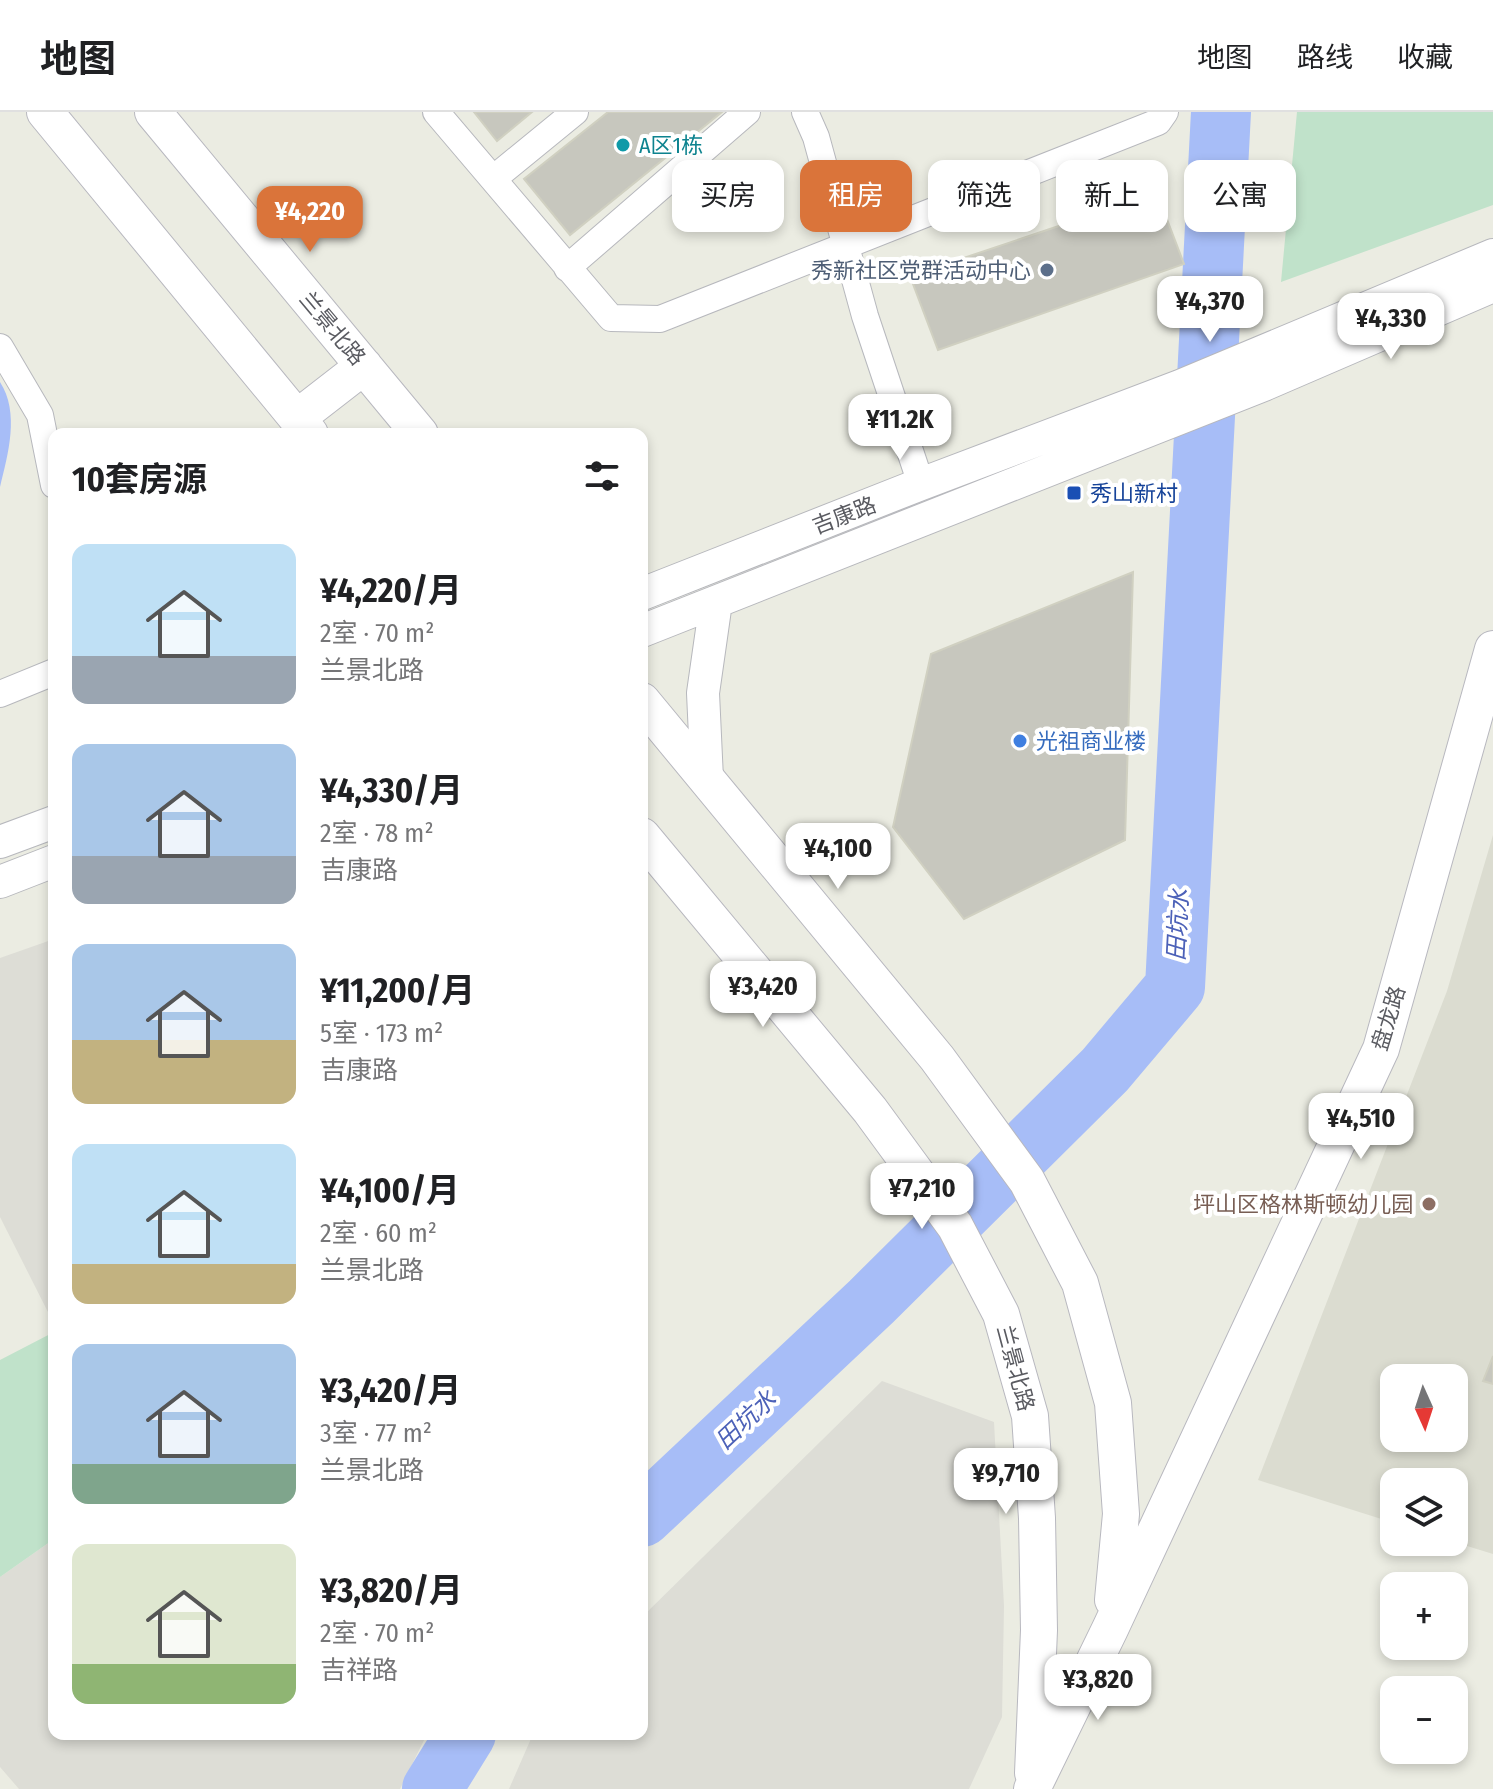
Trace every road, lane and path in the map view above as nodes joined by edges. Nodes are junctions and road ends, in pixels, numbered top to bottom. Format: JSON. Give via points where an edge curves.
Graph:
{"nodes":[{"id":1,"x":45,"y":112,"type":"edge"},
{"id":2,"x":153,"y":112,"type":"edge"},
{"id":3,"x":436,"y":112,"type":"edge"},
{"id":4,"x":575,"y":112,"type":"edge"},
{"id":5,"x":747,"y":112,"type":"edge"},
{"id":6,"x":805,"y":112,"type":"edge"},
{"id":7,"x":1165,"y":112,"type":"edge"},
{"id":8,"x":493,"y":179,"type":"junction"},
{"id":9,"x":846,"y":246,"type":"junction"},
{"id":10,"x":1493,"y":255,"type":"edge"},
{"id":11,"x":567,"y":268,"type":"junction"},
{"id":12,"x":1493,"y":286,"type":"edge"},
{"id":13,"x":0,"y":347,"type":"edge"},
{"id":14,"x":364,"y":366,"type":"junction"},
{"id":15,"x":1264,"y":368,"type":"junction"},
{"id":16,"x":303,"y":426,"type":"edge"},
{"id":17,"x":415,"y":428,"type":"edge"},
{"id":18,"x":48,"y":455,"type":"edge"},
{"id":19,"x":921,"y":484,"type":"junction"},
{"id":20,"x":648,"y":592,"type":"edge"},
{"id":21,"x":716,"y":602,"type":"junction"},
{"id":22,"x":648,"y":629,"type":"edge"},
{"id":23,"x":1493,"y":649,"type":"edge"},
{"id":24,"x":48,"y":674,"type":"edge"},
{"id":25,"x":0,"y":694,"type":"edge"},
{"id":26,"x":648,"y":708,"type":"edge"},
{"id":27,"x":707,"y":779,"type":"junction"},
{"id":28,"x":48,"y":824,"type":"edge"},
{"id":29,"x":0,"y":842,"type":"edge"},
{"id":30,"x":648,"y":843,"type":"edge"},
{"id":31,"x":48,"y":863,"type":"edge"},
{"id":32,"x":0,"y":882,"type":"edge"},
{"id":33,"x":1110,"y":1629,"type":"junction"},
{"id":34,"x":1032,"y":1788,"type":"edge"}],
"edges":[{"from":1,"to":16,"type":"main road"},
{"from":2,"to":14,"type":"main road","name":"兰景北路"},
{"from":3,"to":8,"type":"street"},
{"from":4,"to":8,"type":"street"},
{"from":5,"to":11,"type":"street"},
{"from":6,"to":9,"type":"street"},
{"from":7,"to":9,"type":"street","via":[[1158,122]]},
{"from":8,"to":11,"type":"street"},
{"from":9,"to":11,"type":"street","via":[[660,319],[611,318]]},
{"from":9,"to":19,"type":"street"},
{"from":10,"to":15,"type":"street"},
{"from":12,"to":15,"type":"street"},
{"from":13,"to":18,"type":"street","via":[[40,415]]},
{"from":14,"to":16,"type":"main road"},
{"from":14,"to":17,"type":"main road","name":"兰景北路"},
{"from":15,"to":19,"type":"street","name":"吉康路","via":[[1180,386]]},
{"from":15,"to":21,"type":"street","name":"吉康路","via":[[1178,419]]},
{"from":19,"to":20,"type":"street","name":"吉康路"},
{"from":21,"to":22,"type":"street","name":"吉康路"},
{"from":21,"to":27,"type":"street","via":[[703,693]]},
{"from":23,"to":33,"type":"main road","name":"盘龙路","via":[[1381,1049]]},
{"from":24,"to":25,"type":"street"},
{"from":26,"to":27,"type":"main road"},
{"from":27,"to":33,"type":"main road","via":[[937,1058],[1027,1181],[1080,1283],[1113,1403],[1121,1514]]},
{"from":28,"to":29,"type":"street"},
{"from":30,"to":34,"type":"main road","name":"兰景北路","via":[[863,1101],[955,1226],[1001,1314],[1030,1416],[1037,1518],[1039,1630]]},
{"from":31,"to":32,"type":"street"},
{"from":33,"to":34,"type":"main road","name":"盘龙路"}]}
